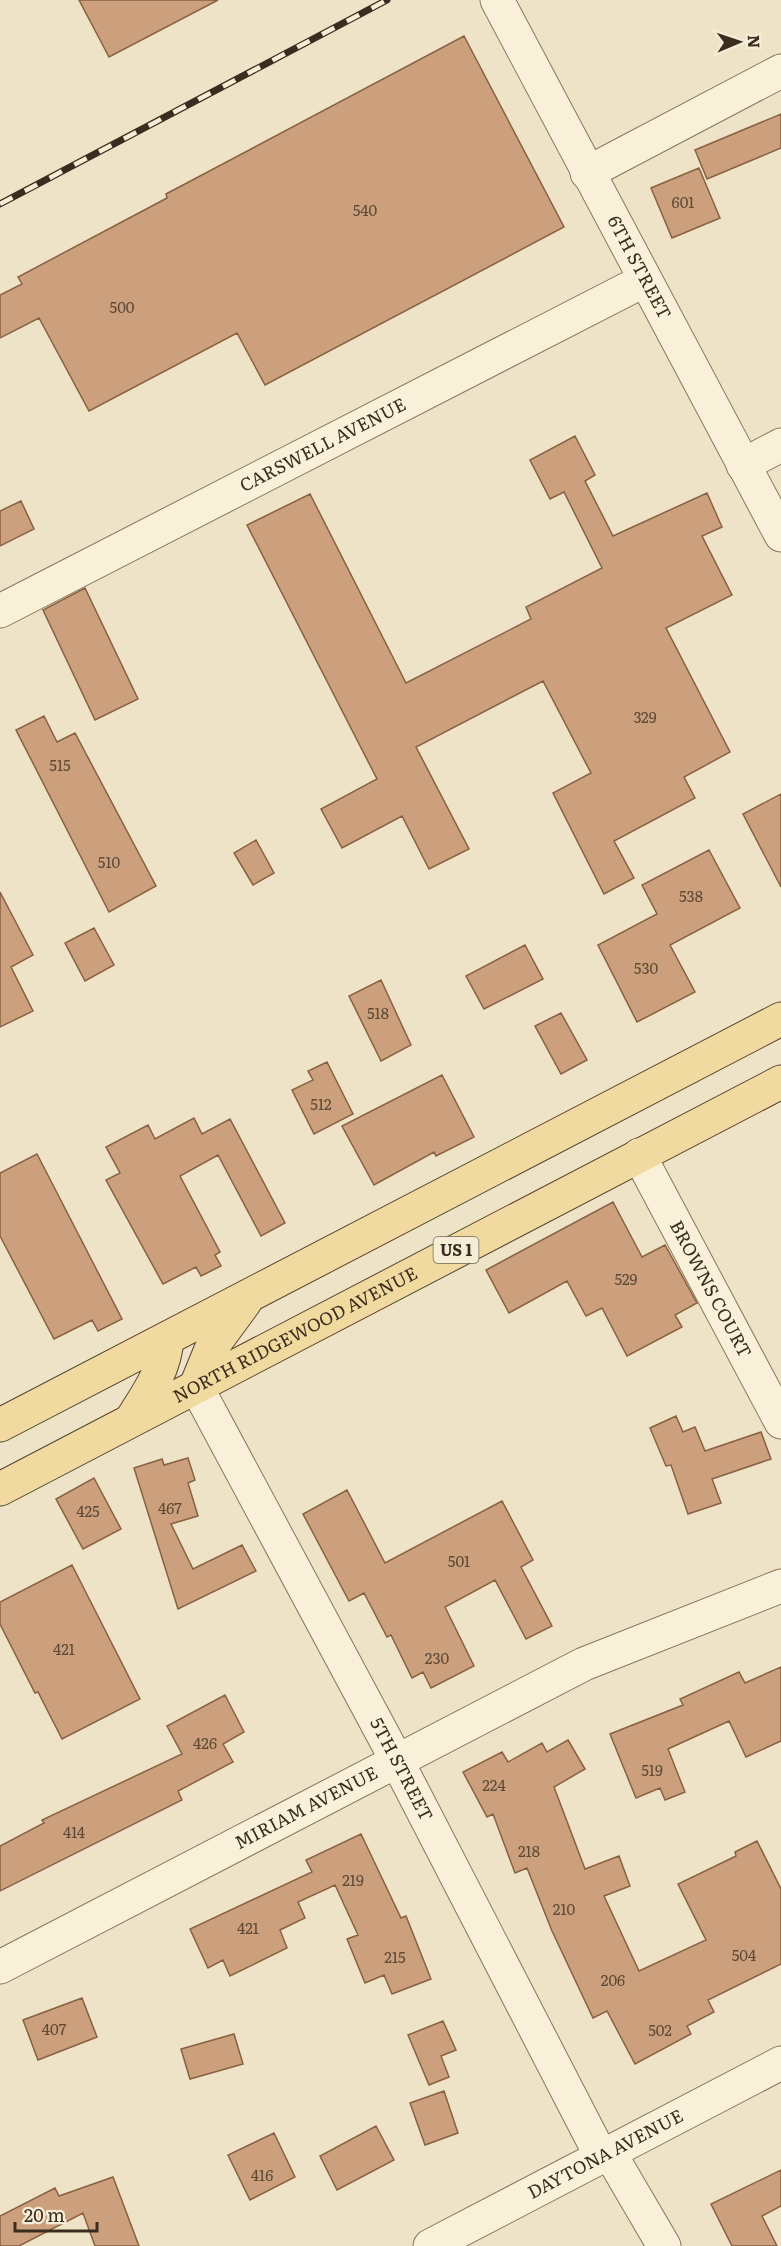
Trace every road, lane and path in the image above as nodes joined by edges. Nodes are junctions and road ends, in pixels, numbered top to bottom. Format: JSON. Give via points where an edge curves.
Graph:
{"nodes":[{"id":1,"x":497,"y":0,"type":"edge"},
{"id":2,"x":781,"y":71,"type":"edge"},
{"id":3,"x":587,"y":173,"type":"junction"},
{"id":4,"x":645,"y":280,"type":"junction"},
{"id":5,"x":781,"y":445,"type":"edge"},
{"id":6,"x":743,"y":465,"type":"junction"},
{"id":7,"x":781,"y":535,"type":"edge"},
{"id":8,"x":0,"y":611,"type":"edge"},
{"id":9,"x":781,"y":1019,"type":"edge"},
{"id":10,"x":781,"y":1082,"type":"edge"},
{"id":11,"x":639,"y":1155,"type":"junction"},
{"id":12,"x":250,"y":1295,"type":"junction"},
{"id":13,"x":167,"y":1339,"type":"junction"},
{"id":14,"x":196,"y":1386,"type":"junction"},
{"id":15,"x":132,"y":1419,"type":"junction"},
{"id":16,"x":781,"y":1422,"type":"edge"},
{"id":17,"x":0,"y":1425,"type":"edge"},
{"id":18,"x":0,"y":1489,"type":"edge"},
{"id":19,"x":781,"y":1586,"type":"edge"},
{"id":20,"x":396,"y":1760,"type":"junction"},
{"id":21,"x":0,"y":1967,"type":"edge"},
{"id":22,"x":781,"y":2064,"type":"edge"},
{"id":23,"x":605,"y":2154,"type":"junction"},
{"id":24,"x":430,"y":2246,"type":"edge"},
{"id":25,"x":664,"y":2246,"type":"edge"}],
"edges":[{"from":1,"to":3,"type":"street","name":"6TH STREET"},
{"from":2,"to":3,"type":"street"},
{"from":3,"to":4,"type":"street","name":"6TH STREET"},
{"from":4,"to":6,"type":"street","name":"6TH STREET"},
{"from":4,"to":8,"type":"street","name":"CARSWELL AVENUE"},
{"from":5,"to":6,"type":"street"},
{"from":6,"to":7,"type":"street","name":"6TH STREET"},
{"from":9,"to":12,"type":"main road"},
{"from":10,"to":11,"type":"main road","name":"NORTH RIDGEWOOD AVENUE","number":"US 1"},
{"from":11,"to":14,"type":"main road","name":"NORTH RIDGEWOOD AVENUE","number":"US 1"},
{"from":11,"to":16,"type":"street","name":"BROWNS COURT"},
{"from":12,"to":13,"type":"main road"},
{"from":12,"to":14,"type":"main road","via":[[212,1347]]},
{"from":13,"to":15,"type":"main road","via":[[157,1379]]},
{"from":13,"to":17,"type":"main road"},
{"from":14,"to":15,"type":"main road","name":"NORTH RIDGEWOOD AVENUE","number":"US 1"},
{"from":14,"to":20,"type":"street","name":"5TH STREET"},
{"from":15,"to":18,"type":"main road","name":"NORTH RIDGEWOOD AVENUE","number":"US 1"},
{"from":19,"to":20,"type":"street","name":"MIRIAM AVENUE","via":[[590,1662]]},
{"from":20,"to":21,"type":"street","name":"MIRIAM AVENUE"},
{"from":20,"to":23,"type":"street","name":"5TH STREET"},
{"from":22,"to":23,"type":"street","name":"DAYTONA AVENUE"},
{"from":23,"to":24,"type":"street","name":"DAYTONA AVENUE"},
{"from":23,"to":25,"type":"street","name":"5TH STREET"}]}
